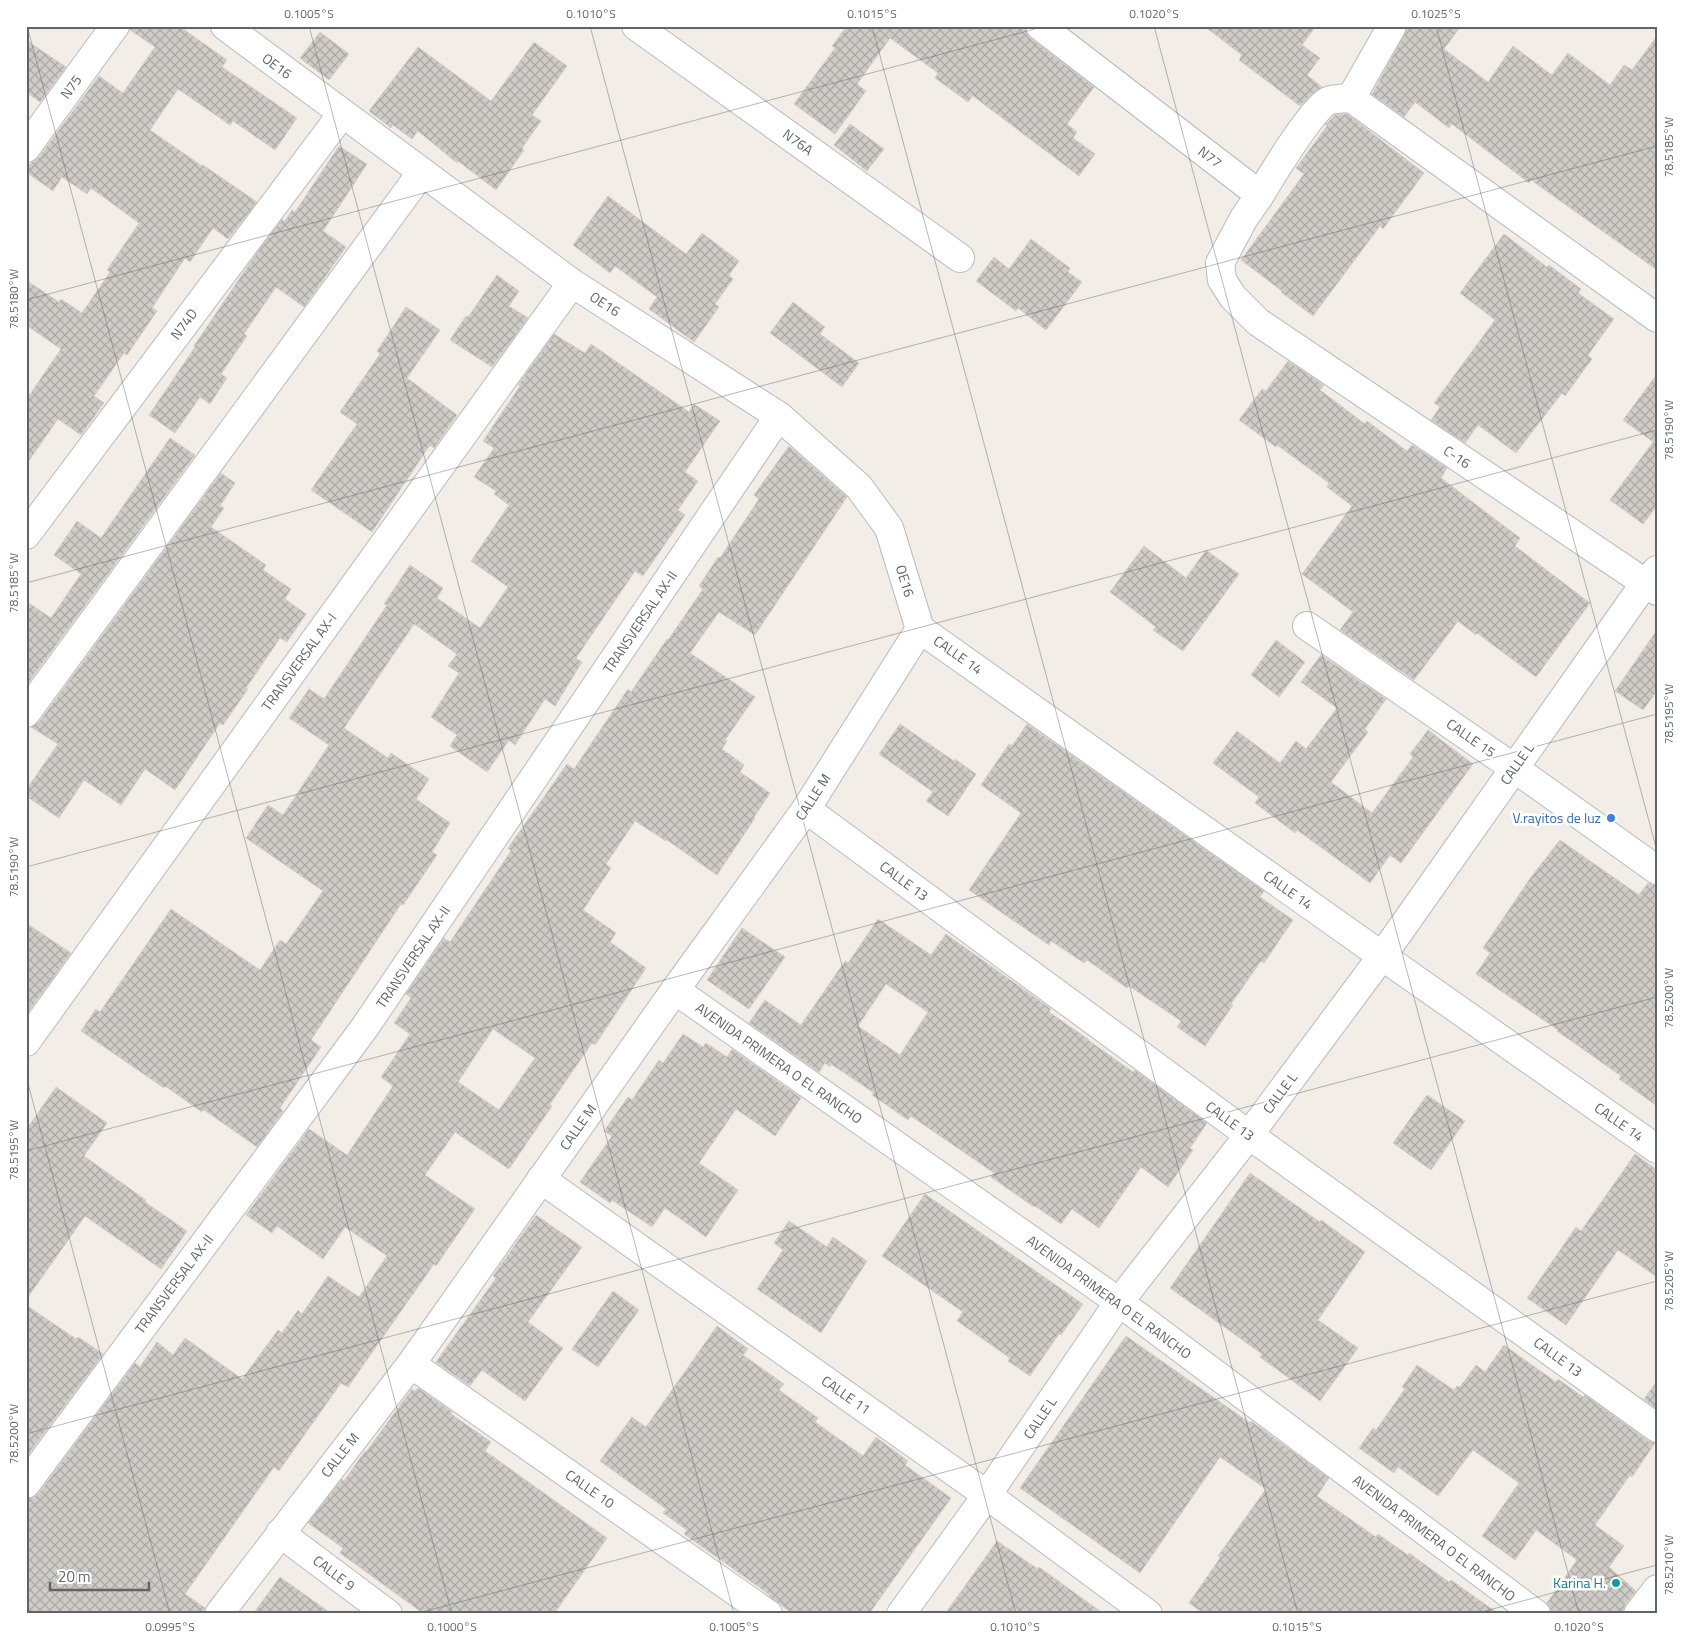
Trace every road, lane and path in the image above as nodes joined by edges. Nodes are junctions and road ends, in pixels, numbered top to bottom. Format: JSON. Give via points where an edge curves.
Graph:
{"nodes":[{"id":1,"x":116,"y":26,"type":"edge"},
{"id":2,"x":225,"y":26,"type":"edge"},
{"id":3,"x":636,"y":26,"type":"edge"},
{"id":4,"x":1040,"y":26,"type":"edge"},
{"id":5,"x":1392,"y":26,"type":"edge"},
{"id":6,"x":1351,"y":98,"type":"junction"},
{"id":7,"x":342,"y":114,"type":"junction"},
{"id":8,"x":26,"y":148,"type":"edge"},
{"id":9,"x":422,"y":172,"type":"junction"},
{"id":10,"x":1260,"y":195,"type":"junction"},
{"id":11,"x":960,"y":258,"type":"dead end"},
{"id":12,"x":572,"y":283,"type":"junction"},
{"id":13,"x":1657,"y":318,"type":"edge"},
{"id":14,"x":779,"y":416,"type":"junction"},
{"id":15,"x":26,"y":535,"type":"edge"},
{"id":16,"x":1653,"y":581,"type":"edge"},
{"id":17,"x":1307,"y":626,"type":"dead end"},
{"id":18,"x":920,"y":629,"type":"junction"},
{"id":19,"x":26,"y":713,"type":"edge"},
{"id":20,"x":1514,"y":768,"type":"junction"},
{"id":21,"x":806,"y":809,"type":"junction"},
{"id":22,"x":1657,"y":870,"type":"edge"},
{"id":23,"x":1382,"y":956,"type":"junction"},
{"id":24,"x":675,"y":990,"type":"junction"},
{"id":25,"x":26,"y":1042,"type":"edge"},
{"id":26,"x":1249,"y":1135,"type":"junction"},
{"id":27,"x":1657,"y":1148,"type":"edge"},
{"id":28,"x":542,"y":1179,"type":"junction"},
{"id":29,"x":1119,"y":1302,"type":"junction"},
{"id":30,"x":411,"y":1364,"type":"junction"},
{"id":31,"x":1657,"y":1428,"type":"edge"},
{"id":32,"x":26,"y":1484,"type":"edge"},
{"id":33,"x":987,"y":1495,"type":"junction"},
{"id":34,"x":280,"y":1533,"type":"junction"},
{"id":35,"x":1657,"y":1589,"type":"edge"},
{"id":36,"x":219,"y":1614,"type":"edge"},
{"id":37,"x":388,"y":1614,"type":"edge"},
{"id":38,"x":768,"y":1614,"type":"edge"},
{"id":39,"x":901,"y":1614,"type":"edge"},
{"id":40,"x":1148,"y":1614,"type":"edge"},
{"id":41,"x":1536,"y":1614,"type":"edge"},
{"id":42,"x":1638,"y":1614,"type":"edge"}],
"edges":[{"from":1,"to":8,"type":"street","name":"N75"},
{"from":2,"to":7,"type":"street","name":"OE16"},
{"from":3,"to":11,"type":"street","name":"N76A"},
{"from":4,"to":10,"type":"street","name":"N77"},
{"from":5,"to":6,"type":"street"},
{"from":6,"to":10,"type":"street","via":[[1327,101],[1316,111]]},
{"from":6,"to":13,"type":"street"},
{"from":7,"to":9,"type":"street","name":"OE16"},
{"from":7,"to":15,"type":"street","name":"N74D"},
{"from":9,"to":12,"type":"street","name":"OE16"},
{"from":9,"to":19,"type":"street"},
{"from":10,"to":16,"type":"street","name":"C-16","via":[[1220,263],[1222,280],[1233,297],[1258,322]]},
{"from":12,"to":14,"type":"street","name":"OE16"},
{"from":12,"to":25,"type":"street","name":"TRANSVERSAL AX-I"},
{"from":14,"to":18,"type":"street","name":"OE16","via":[[859,487],[889,528]]},
{"from":14,"to":32,"type":"street","name":"TRANSVERSAL AX-II","via":[[365,1028]]},
{"from":16,"to":20,"type":"street","name":"CALLE L"},
{"from":17,"to":20,"type":"street","name":"CALLE 15"},
{"from":18,"to":21,"type":"street","name":"CALLE M"},
{"from":18,"to":23,"type":"street","name":"CALLE 14"},
{"from":20,"to":22,"type":"street","name":"CALLE 15"},
{"from":20,"to":23,"type":"street","name":"CALLE L"},
{"from":21,"to":24,"type":"street","name":"CALLE M"},
{"from":21,"to":26,"type":"street","name":"CALLE 13"},
{"from":23,"to":26,"type":"street","name":"CALLE L"},
{"from":23,"to":27,"type":"street","name":"CALLE 14"},
{"from":24,"to":28,"type":"street","name":"CALLE M"},
{"from":24,"to":29,"type":"street","name":"AVENIDA PRIMERA O EL RANCHO"},
{"from":26,"to":29,"type":"street","name":"CALLE L"},
{"from":26,"to":31,"type":"street","name":"CALLE 13"},
{"from":28,"to":30,"type":"street","name":"CALLE M"},
{"from":28,"to":33,"type":"street","name":"CALLE 11"},
{"from":29,"to":33,"type":"street","name":"CALLE L"},
{"from":29,"to":41,"type":"street","name":"AVENIDA PRIMERA O EL RANCHO"},
{"from":30,"to":34,"type":"street","name":"CALLE M"},
{"from":30,"to":38,"type":"street","name":"CALLE 10"},
{"from":33,"to":39,"type":"street","name":"CALLE L"},
{"from":33,"to":40,"type":"street","name":"CALLE 11"},
{"from":34,"to":36,"type":"street","name":"CALLE M"},
{"from":34,"to":37,"type":"street","name":"CALLE 9"},
{"from":35,"to":42,"type":"street"}]}
